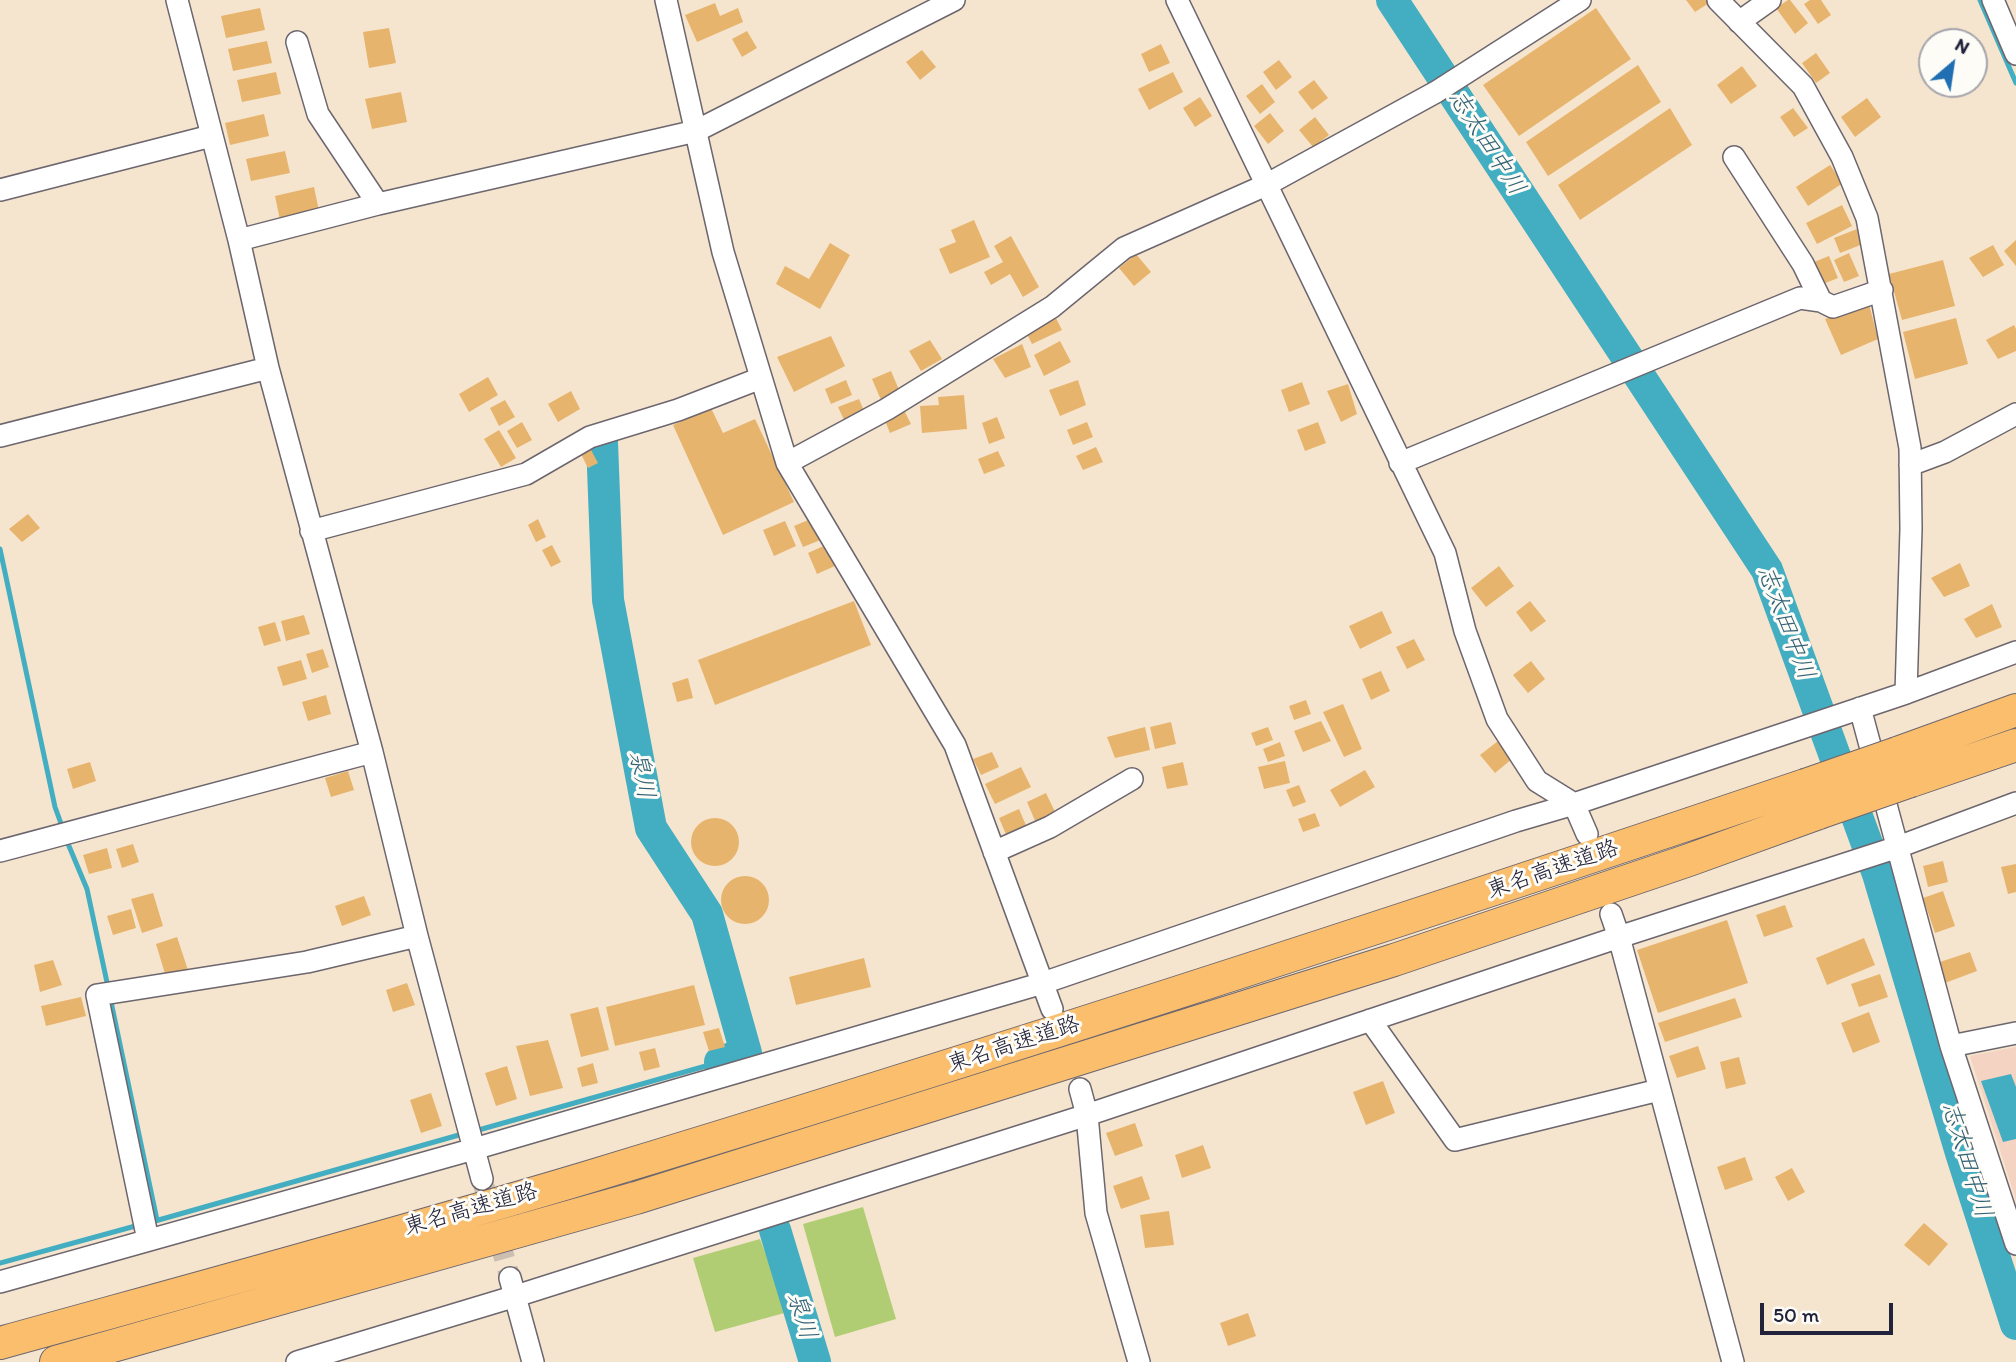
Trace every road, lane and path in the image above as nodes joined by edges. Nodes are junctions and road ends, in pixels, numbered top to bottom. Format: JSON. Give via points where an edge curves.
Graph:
{"nodes":[{"id":1,"x":177,"y":0,"type":"edge"},
{"id":2,"x":666,"y":0,"type":"edge"},
{"id":3,"x":1177,"y":0,"type":"edge"},
{"id":4,"x":1580,"y":0,"type":"edge"},
{"id":5,"x":1718,"y":0,"type":"edge"},
{"id":6,"x":1770,"y":0,"type":"edge"},
{"id":7,"x":1993,"y":0,"type":"edge"},
{"id":8,"x":952,"y":1,"type":"edge"},
{"id":9,"x":1739,"y":22,"type":"junction"},
{"id":10,"x":297,"y":43,"type":"dead end"},
{"id":11,"x":2016,"y":54,"type":"edge"},
{"id":12,"x":696,"y":131,"type":"junction"},
{"id":13,"x":211,"y":136,"type":"junction"},
{"id":14,"x":1734,"y":157,"type":"dead end"},
{"id":15,"x":1266,"y":185,"type":"junction"},
{"id":16,"x":0,"y":190,"type":"edge"},
{"id":17,"x":378,"y":204,"type":"junction"},
{"id":18,"x":239,"y":240,"type":"junction"},
{"id":19,"x":1882,"y":290,"type":"junction"},
{"id":20,"x":1821,"y":301,"type":"junction"},
{"id":21,"x":268,"y":368,"type":"junction"},
{"id":22,"x":761,"y":378,"type":"junction"},
{"id":23,"x":2016,"y":414,"type":"edge"},
{"id":24,"x":0,"y":436,"type":"edge"},
{"id":25,"x":787,"y":463,"type":"junction"},
{"id":26,"x":1400,"y":463,"type":"junction"},
{"id":27,"x":1910,"y":465,"type":"junction"},
{"id":28,"x":311,"y":531,"type":"junction"},
{"id":29,"x":2016,"y":652,"type":"edge"},
{"id":30,"x":1906,"y":693,"type":"junction"},
{"id":31,"x":1860,"y":708,"type":"junction"},
{"id":32,"x":2016,"y":710,"type":"edge"},
{"id":33,"x":2016,"y":744,"type":"edge"},
{"id":34,"x":372,"y":752,"type":"junction"},
{"id":35,"x":1132,"y":779,"type":"dead end"},
{"id":36,"x":2016,"y":803,"type":"edge"},
{"id":37,"x":1574,"y":804,"type":"junction"},
{"id":38,"x":1587,"y":834,"type":"dead end"},
{"id":39,"x":1898,"y":847,"type":"junction"},
{"id":40,"x":0,"y":851,"type":"edge"},
{"id":41,"x":994,"y":852,"type":"junction"},
{"id":42,"x":1611,"y":914,"type":"dead end"},
{"id":43,"x":417,"y":936,"type":"junction"},
{"id":44,"x":1619,"y":937,"type":"junction"},
{"id":45,"x":1042,"y":983,"type":"junction"},
{"id":46,"x":1052,"y":1009,"type":"dead end"},
{"id":47,"x":1370,"y":1020,"type":"junction"},
{"id":48,"x":2016,"y":1033,"type":"edge"},
{"id":49,"x":1951,"y":1046,"type":"junction"},
{"id":50,"x":1080,"y":1089,"type":"dead end"},
{"id":51,"x":1660,"y":1090,"type":"junction"},
{"id":52,"x":1087,"y":1115,"type":"junction"},
{"id":53,"x":471,"y":1139,"type":"junction"},
{"id":54,"x":482,"y":1179,"type":"tunnel mouth"},
{"id":55,"x":148,"y":1240,"type":"junction"},
{"id":56,"x":2016,"y":1244,"type":"edge"},
{"id":57,"x":0,"y":1282,"type":"edge"},
{"id":58,"x":513,"y":1287,"type":"junction"},
{"id":59,"x":0,"y":1343,"type":"edge"},
{"id":60,"x":56,"y":1362,"type":"edge"},
{"id":61,"x":297,"y":1362,"type":"edge"},
{"id":62,"x":533,"y":1362,"type":"edge"},
{"id":63,"x":1139,"y":1362,"type":"edge"},
{"id":64,"x":1732,"y":1362,"type":"edge"}],
"edges":[{"from":1,"to":13,"type":"street"},
{"from":2,"to":12,"type":"street"},
{"from":3,"to":15,"type":"street"},
{"from":4,"to":15,"type":"street","via":[[1436,92]]},
{"from":5,"to":9,"type":"street"},
{"from":6,"to":9,"type":"street"},
{"from":7,"to":11,"type":"street"},
{"from":8,"to":12,"type":"street"},
{"from":9,"to":19,"type":"street","via":[[1803,86],[1842,157],[1867,218]]},
{"from":10,"to":17,"type":"street","via":[[318,114]]},
{"from":12,"to":17,"type":"street"},
{"from":12,"to":22,"type":"street","via":[[723,252]]},
{"from":13,"to":16,"type":"street"},
{"from":13,"to":18,"type":"street"},
{"from":14,"to":20,"type":"street","via":[[1803,264]]},
{"from":15,"to":25,"type":"street","via":[[1124,248],[1052,307],[887,409]]},
{"from":15,"to":26,"type":"street"},
{"from":17,"to":18,"type":"street"},
{"from":18,"to":21,"type":"street"},
{"from":19,"to":20,"type":"street","via":[[1833,307]]},
{"from":19,"to":27,"type":"street"},
{"from":20,"to":26,"type":"street","via":[[1800,298]]},
{"from":21,"to":24,"type":"street"},
{"from":21,"to":28,"type":"street"},
{"from":22,"to":25,"type":"street"},
{"from":22,"to":28,"type":"street","via":[[590,437],[526,474]]},
{"from":23,"to":27,"type":"street"},
{"from":25,"to":41,"type":"street","via":[[955,745]]},
{"from":26,"to":37,"type":"street","via":[[1444,553],[1465,631],[1497,719],[1537,781]]},
{"from":27,"to":30,"type":"street"},
{"from":28,"to":34,"type":"street"},
{"from":29,"to":30,"type":"street"},
{"from":30,"to":31,"type":"street"},
{"from":31,"to":37,"type":"street"},
{"from":31,"to":39,"type":"street"},
{"from":32,"to":59,"type":"highway","name":"東名高速道路","bridge":true,"via":[[1494,891],[990,1054],[579,1179]]},
{"from":33,"to":60,"type":"highway","name":"東名高速道路","bridge":true,"via":[[1394,960],[636,1198]]},
{"from":34,"to":40,"type":"street"},
{"from":34,"to":43,"type":"street"},
{"from":35,"to":41,"type":"street","via":[[1050,827]]},
{"from":36,"to":39,"type":"street"},
{"from":37,"to":38,"type":"street"},
{"from":37,"to":45,"type":"street"},
{"from":39,"to":44,"type":"street"},
{"from":39,"to":49,"type":"street"},
{"from":41,"to":45,"type":"street"},
{"from":42,"to":44,"type":"street"},
{"from":43,"to":53,"type":"street"},
{"from":43,"to":55,"type":"street","via":[[307,962],[96,995]]},
{"from":44,"to":47,"type":"street"},
{"from":44,"to":51,"type":"street"},
{"from":45,"to":46,"type":"street"},
{"from":45,"to":53,"type":"street"},
{"from":47,"to":51,"type":"street","via":[[1455,1140]]},
{"from":47,"to":52,"type":"street"},
{"from":48,"to":49,"type":"street"},
{"from":49,"to":56,"type":"street"},
{"from":50,"to":52,"type":"street"},
{"from":51,"to":64,"type":"street"},
{"from":52,"to":58,"type":"street"},
{"from":52,"to":63,"type":"street","via":[[1096,1213]]},
{"from":53,"to":54,"type":"street"},
{"from":53,"to":55,"type":"street"},
{"from":55,"to":57,"type":"street"},
{"from":58,"to":61,"type":"street"},
{"from":58,"to":62,"type":"street"}]}
